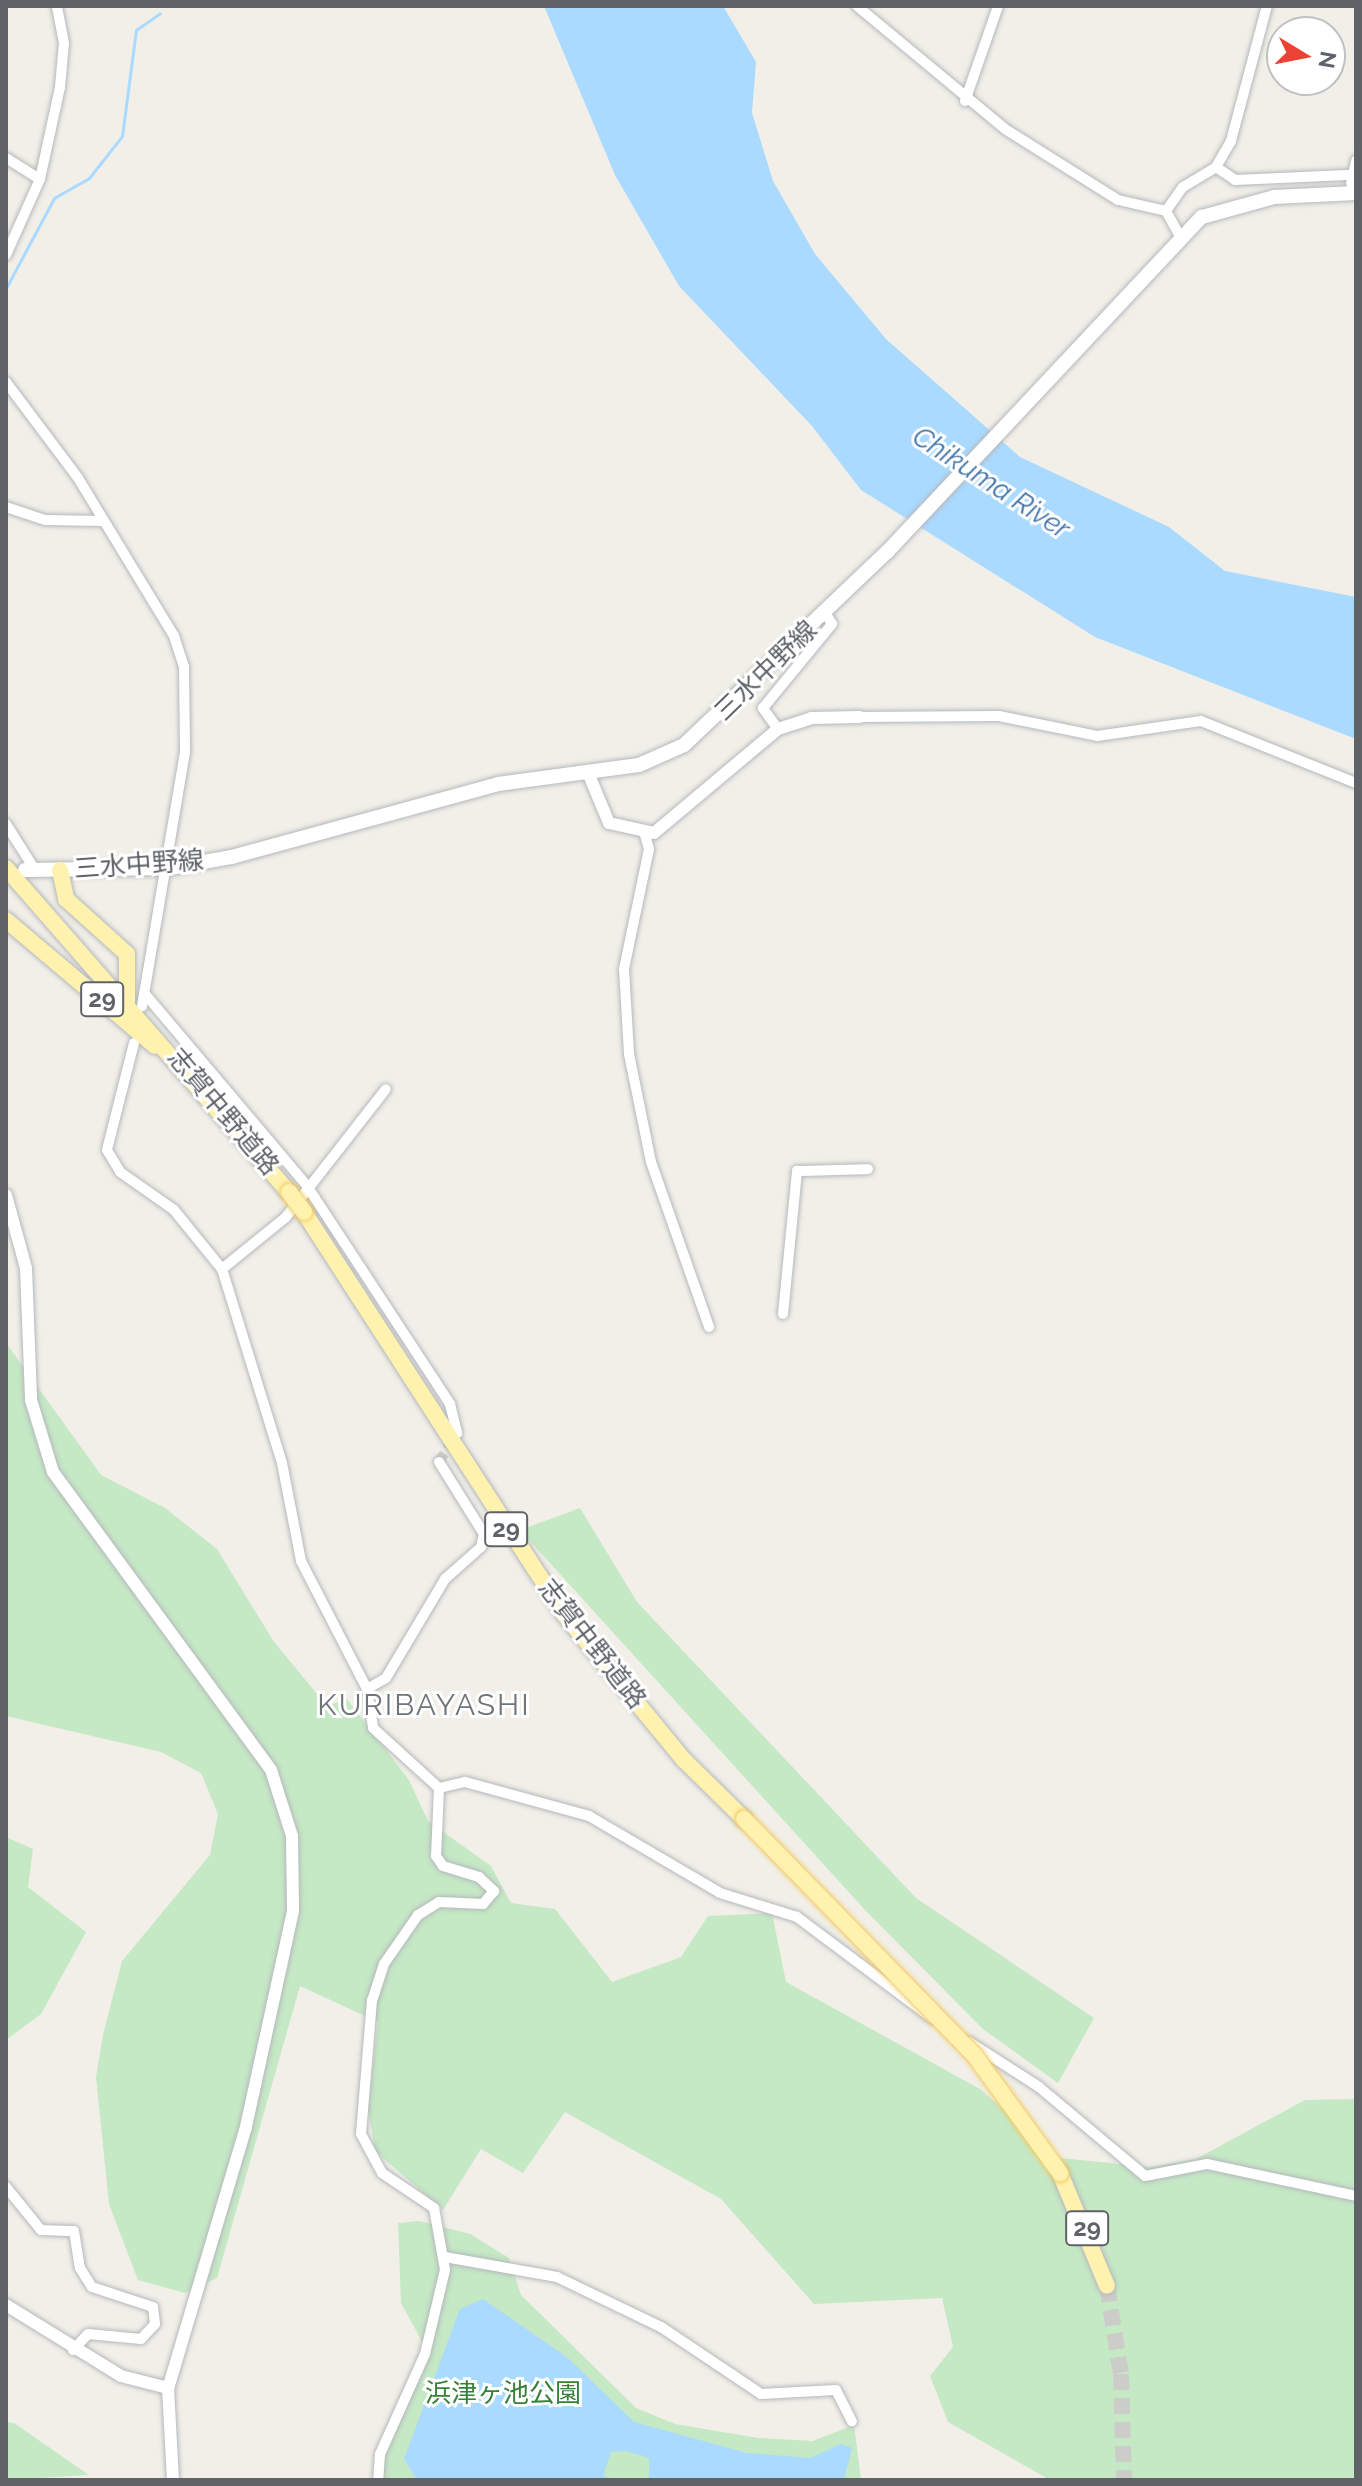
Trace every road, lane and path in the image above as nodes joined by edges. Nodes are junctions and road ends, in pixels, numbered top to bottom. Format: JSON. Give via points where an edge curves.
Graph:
{"nodes":[{"id":1,"x":57,"y":6,"type":"edge"},
{"id":2,"x":857,"y":6,"type":"edge"},
{"id":3,"x":998,"y":6,"type":"edge"},
{"id":4,"x":1267,"y":6,"type":"edge"},
{"id":5,"x":965,"y":101,"type":"junction"},
{"id":6,"x":6,"y":158,"type":"edge"},
{"id":7,"x":1356,"y":161,"type":"edge"},
{"id":8,"x":1216,"y":167,"type":"junction"},
{"id":9,"x":40,"y":179,"type":"junction"},
{"id":10,"x":1351,"y":184,"type":"edge"},
{"id":11,"x":1166,"y":211,"type":"junction"},
{"id":12,"x":1181,"y":238,"type":"junction"},
{"id":13,"x":6,"y":255,"type":"edge"},
{"id":14,"x":6,"y":382,"type":"edge"},
{"id":15,"x":6,"y":507,"type":"edge"},
{"id":16,"x":103,"y":521,"type":"junction"},
{"id":17,"x":825,"y":613,"type":"junction"},
{"id":18,"x":860,"y":717,"type":"joint"},
{"id":19,"x":778,"y":729,"type":"junction"},
{"id":20,"x":589,"y":775,"type":"junction"},
{"id":21,"x":1356,"y":783,"type":"edge"},
{"id":22,"x":6,"y":824,"type":"edge"},
{"id":23,"x":645,"y":835,"type":"junction"},
{"id":24,"x":6,"y":868,"type":"edge"},
{"id":25,"x":170,"y":868,"type":"junction"},
{"id":26,"x":30,"y":870,"type":"joint"},
{"id":27,"x":60,"y":870,"type":"junction"},
{"id":28,"x":6,"y":920,"type":"edge"},
{"id":29,"x":145,"y":994,"type":"junction"},
{"id":30,"x":135,"y":1003,"type":"junction"},
{"id":31,"x":134,"y":1043,"type":"dead end"},
{"id":32,"x":196,"y":1080,"type":"junction"},
{"id":33,"x":386,"y":1089,"type":"dead end"},
{"id":34,"x":868,"y":1169,"type":"dead end"},
{"id":35,"x":307,"y":1186,"type":"junction"},
{"id":36,"x":6,"y":1195,"type":"edge"},
{"id":37,"x":222,"y":1269,"type":"junction"},
{"id":38,"x":783,"y":1314,"type":"dead end"},
{"id":39,"x":709,"y":1327,"type":"dead end"},
{"id":40,"x":457,"y":1433,"type":"dead end"},
{"id":41,"x":439,"y":1462,"type":"dead end"},
{"id":42,"x":367,"y":1689,"type":"junction"},
{"id":43,"x":439,"y":1788,"type":"junction"},
{"id":44,"x":6,"y":2187,"type":"edge"},
{"id":45,"x":1356,"y":2196,"type":"edge"},
{"id":46,"x":445,"y":2257,"type":"junction"},
{"id":47,"x":1107,"y":2286,"type":"tunnel mouth"},
{"id":48,"x":6,"y":2305,"type":"edge"},
{"id":49,"x":73,"y":2350,"type":"junction"},
{"id":50,"x":168,"y":2388,"type":"junction"},
{"id":51,"x":852,"y":2421,"type":"dead end"},
{"id":52,"x":173,"y":2480,"type":"edge"},
{"id":53,"x":378,"y":2480,"type":"edge"}],
"edges":[{"from":1,"to":9,"type":"street","via":[[62,64]]},
{"from":2,"to":5,"type":"street"},
{"from":3,"to":5,"type":"street"},
{"from":4,"to":8,"type":"street","via":[[1231,141]]},
{"from":5,"to":11,"type":"street","via":[[1118,200]]},
{"from":6,"to":9,"type":"street"},
{"from":7,"to":10,"type":"street"},
{"from":8,"to":10,"type":"street","via":[[1235,180]]},
{"from":8,"to":11,"type":"street","via":[[1183,187]]},
{"from":9,"to":13,"type":"street"},
{"from":10,"to":12,"type":"main road","name":"三水中野線","via":[[1242,202],[1202,217]]},
{"from":11,"to":12,"type":"street"},
{"from":12,"to":17,"type":"main road","name":"三水中野線"},
{"from":14,"to":16,"type":"street"},
{"from":15,"to":16,"type":"street","via":[[45,520]]},
{"from":16,"to":25,"type":"street","via":[[174,636],[184,667],[185,752]]},
{"from":17,"to":19,"type":"street","via":[[832,624],[763,708]]},
{"from":17,"to":20,"type":"main road","name":"三水中野線","via":[[697,738],[639,765]]},
{"from":18,"to":19,"type":"street","via":[[811,718]]},
{"from":18,"to":21,"type":"street","via":[[999,716],[1097,736],[1201,721]]},
{"from":19,"to":23,"type":"street","via":[[688,811]]},
{"from":20,"to":23,"type":"street","via":[[609,823]]},
{"from":20,"to":25,"type":"main road","name":"三水中野線","via":[[498,784]]},
{"from":22,"to":26,"type":"street"},
{"from":23,"to":39,"type":"street","via":[[649,849],[624,969],[629,1054],[651,1162]]},
{"from":24,"to":30,"type":"main road","name":"志賀中野道路","number":"29"},
{"from":25,"to":27,"type":"main road","name":"三水中野線"},
{"from":25,"to":29,"type":"street"},
{"from":26,"to":27,"type":"main road","name":"三水中野線"},
{"from":27,"to":30,"type":"main road","number":"29","via":[[66,899],[127,954]]},
{"from":28,"to":32,"type":"main road","number":"29"},
{"from":29,"to":30,"type":"street"},
{"from":29,"to":35,"type":"street"},
{"from":30,"to":32,"type":"main road","name":"志賀中野道路","number":"29"},
{"from":31,"to":37,"type":"street","via":[[107,1150],[120,1172],[174,1210]]},
{"from":32,"to":47,"type":"main road","name":"志賀中野道路","number":"29","bridge":true,"via":[[304,1212],[564,1614],[684,1760],[975,2056],[1060,2173]]},
{"from":33,"to":35,"type":"street"},
{"from":34,"to":38,"type":"street","via":[[797,1171]]},
{"from":35,"to":37,"type":"street","via":[[286,1217]]},
{"from":35,"to":40,"type":"street","via":[[450,1404]]},
{"from":36,"to":50,"type":"street","via":[[26,1268],[31,1400],[53,1472],[271,1770],[292,1836],[293,1911],[250,2113]]},
{"from":37,"to":42,"type":"street","via":[[282,1463],[301,1561]]},
{"from":41,"to":42,"type":"street","via":[[484,1534],[481,1547],[445,1579],[386,1678]]},
{"from":42,"to":43,"type":"street","via":[[373,1728]]},
{"from":43,"to":45,"type":"street","via":[[465,1782],[589,1816],[720,1893],[786,1911],[903,2001],[1022,2075],[1145,2176],[1207,2164]]},
{"from":43,"to":46,"type":"street","via":[[436,1856],[448,1870],[479,1877],[494,1891],[483,1904],[439,1902],[418,1915],[384,1964],[372,2000],[359,2124],[382,2173],[429,2200]]},
{"from":44,"to":49,"type":"street","via":[[41,2230],[74,2231],[80,2268],[92,2287],[153,2307],[155,2324],[141,2339],[88,2334]]},
{"from":46,"to":51,"type":"street","via":[[557,2277],[661,2327],[761,2394],[836,2390]]},
{"from":46,"to":53,"type":"street","via":[[425,2354],[380,2454]]},
{"from":48,"to":49,"type":"street"},
{"from":49,"to":50,"type":"street","via":[[121,2376]]},
{"from":50,"to":52,"type":"street"}]}
